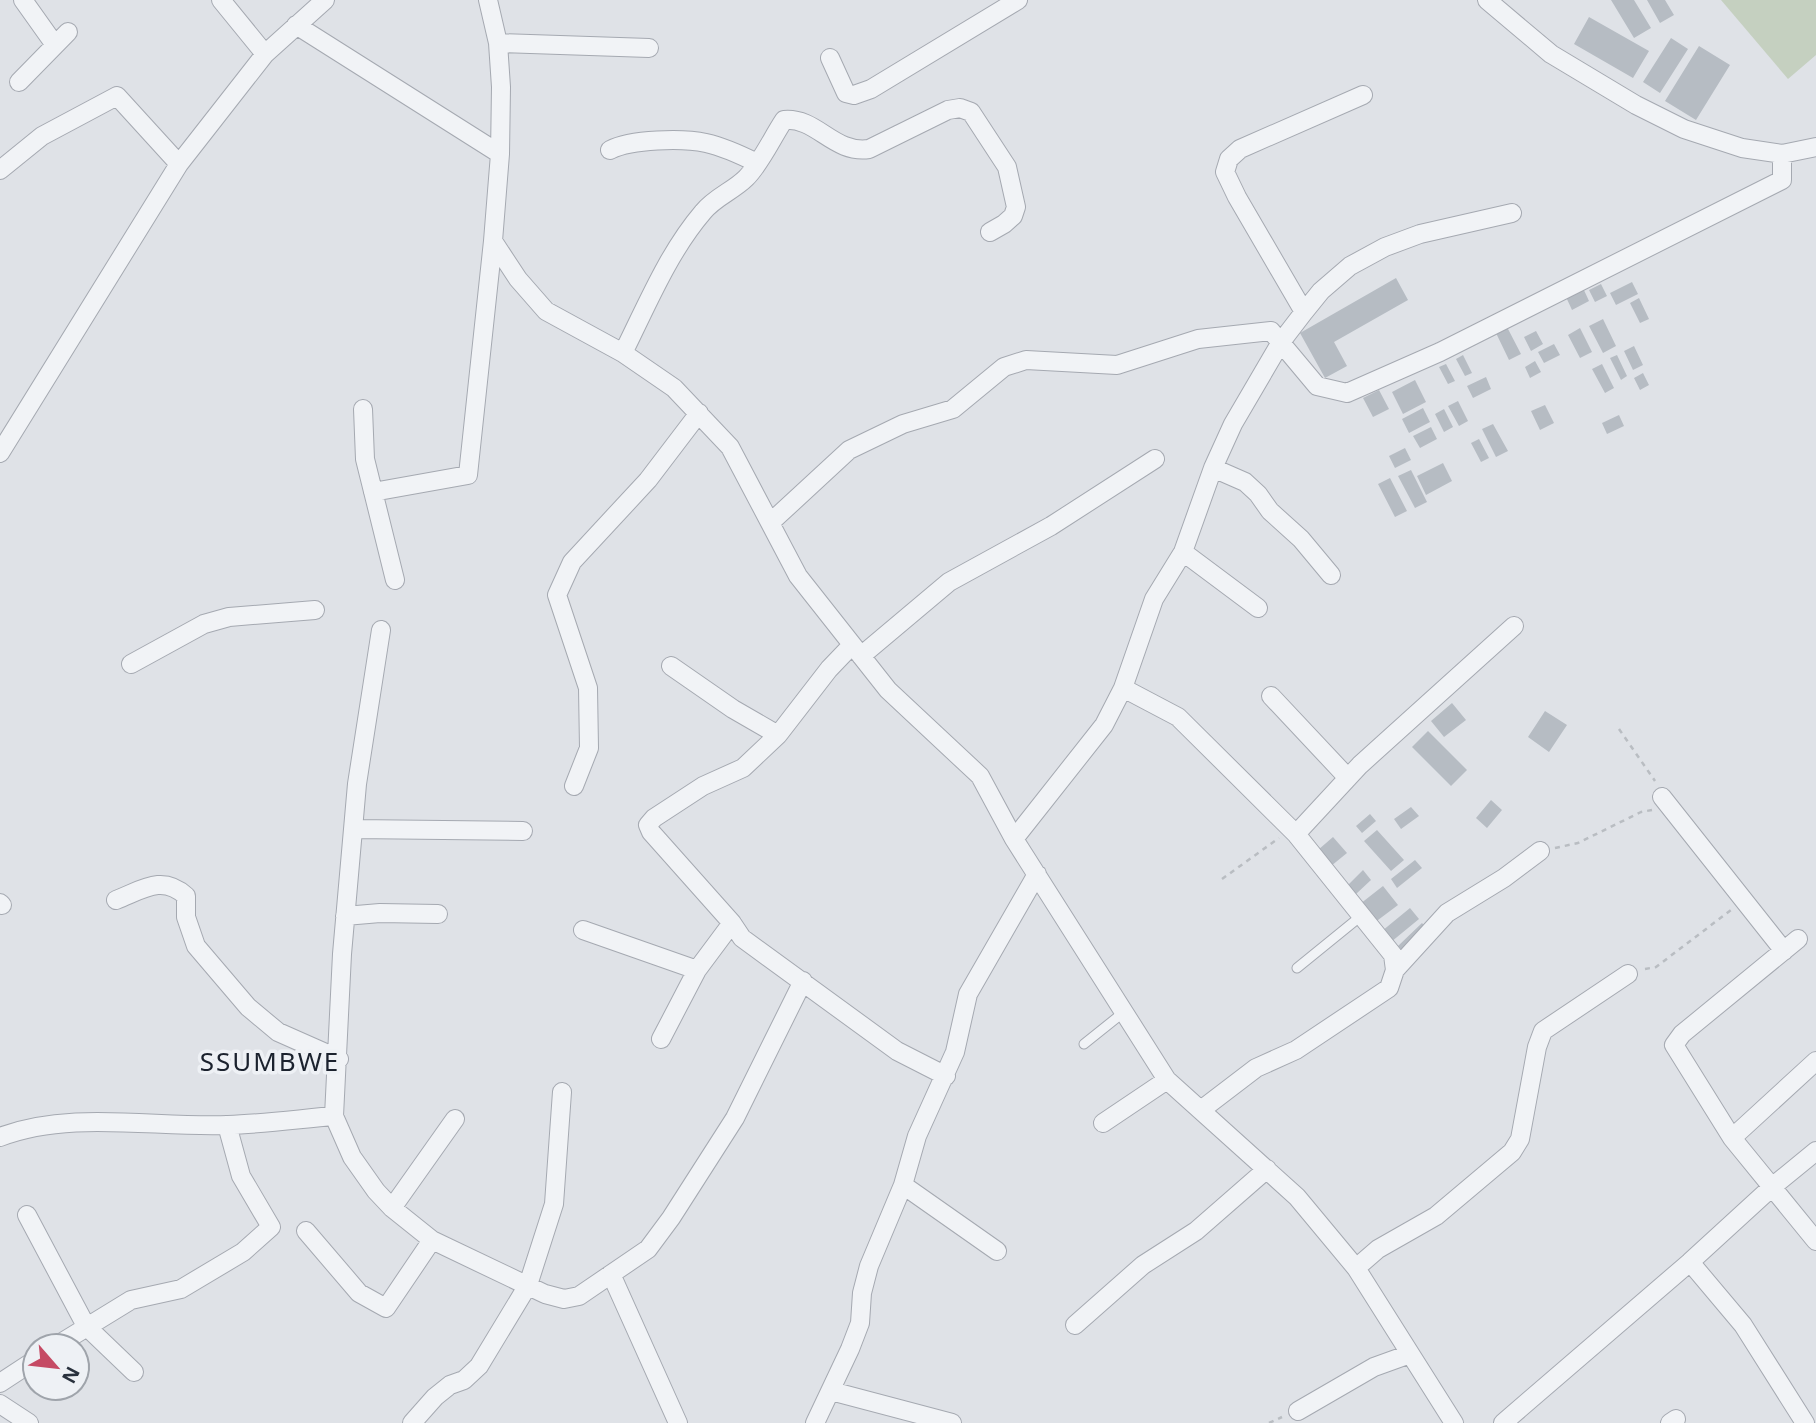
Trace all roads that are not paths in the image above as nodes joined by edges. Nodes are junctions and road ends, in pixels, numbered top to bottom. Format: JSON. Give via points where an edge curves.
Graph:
{"nodes":[{"id":1,"x":23,"y":0,"type":"edge"},
{"id":2,"x":221,"y":0,"type":"edge"},
{"id":3,"x":325,"y":0,"type":"edge"},
{"id":4,"x":488,"y":0,"type":"edge"},
{"id":5,"x":1018,"y":0,"type":"edge"},
{"id":6,"x":1487,"y":0,"type":"edge"},
{"id":7,"x":296,"y":25,"type":"junction"},
{"id":8,"x":498,"y":43,"type":"junction"},
{"id":9,"x":649,"y":48,"type":"dead end"},
{"id":10,"x":265,"y":54,"type":"junction"},
{"id":11,"x":830,"y":58,"type":"dead end"},
{"id":12,"x":19,"y":82,"type":"dead end"},
{"id":13,"x":1363,"y":95,"type":"dead end"},
{"id":14,"x":1816,"y":147,"type":"edge"},
{"id":15,"x":610,"y":150,"type":"dead end"},
{"id":16,"x":500,"y":154,"type":"junction"},
{"id":17,"x":1782,"y":154,"type":"junction"},
{"id":18,"x":757,"y":163,"type":"junction"},
{"id":19,"x":179,"y":164,"type":"junction"},
{"id":20,"x":0,"y":170,"type":"edge"},
{"id":21,"x":1512,"y":213,"type":"dead end"},
{"id":22,"x":990,"y":232,"type":"dead end"},
{"id":23,"x":493,"y":241,"type":"junction"},
{"id":24,"x":1304,"y":312,"type":"junction"},
{"id":25,"x":1282,"y":342,"type":"junction"},
{"id":26,"x":623,"y":353,"type":"junction"},
{"id":27,"x":363,"y":409,"type":"dead end"},
{"id":28,"x":699,"y":413,"type":"junction"},
{"id":29,"x":0,"y":453,"type":"edge"},
{"id":30,"x":1155,"y":459,"type":"dead end"},
{"id":31,"x":1213,"y":468,"type":"junction"},
{"id":32,"x":373,"y":492,"type":"junction"},
{"id":33,"x":770,"y":523,"type":"junction"},
{"id":34,"x":1183,"y":552,"type":"junction"},
{"id":35,"x":1331,"y":575,"type":"dead end"},
{"id":36,"x":395,"y":580,"type":"dead end"},
{"id":37,"x":1258,"y":608,"type":"dead end"},
{"id":38,"x":315,"y":610,"type":"dead end"},
{"id":39,"x":1514,"y":626,"type":"dead end"},
{"id":40,"x":381,"y":630,"type":"dead end"},
{"id":41,"x":857,"y":651,"type":"junction"},
{"id":42,"x":131,"y":664,"type":"dead end"},
{"id":43,"x":671,"y":666,"type":"dead end"},
{"id":44,"x":1123,"y":688,"type":"junction"},
{"id":45,"x":1271,"y":696,"type":"dead end"},
{"id":46,"x":778,"y":735,"type":"junction"},
{"id":47,"x":1348,"y":778,"type":"junction"},
{"id":48,"x":574,"y":786,"type":"dead end"},
{"id":49,"x":1665,"y":802,"type":"road end"},
{"id":50,"x":354,"y":829,"type":"junction"},
{"id":51,"x":523,"y":831,"type":"dead end"},
{"id":52,"x":1293,"y":832,"type":"junction"},
{"id":53,"x":1014,"y":839,"type":"junction"},
{"id":54,"x":1541,"y":851,"type":"road end"},
{"id":55,"x":1037,"y":874,"type":"junction"},
{"id":56,"x":116,"y":900,"type":"dead end"},
{"id":57,"x":439,"y":914,"type":"dead end"},
{"id":58,"x":345,"y":916,"type":"junction"},
{"id":59,"x":1361,"y":916,"type":"junction"},
{"id":60,"x":732,"y":923,"type":"junction"},
{"id":61,"x":583,"y":930,"type":"dead end"},
{"id":62,"x":1798,"y":939,"type":"dead end"},
{"id":63,"x":1784,"y":951,"type":"junction"},
{"id":64,"x":1297,"y":968,"type":"dead end"},
{"id":65,"x":697,"y":970,"type":"junction"},
{"id":66,"x":1395,"y":970,"type":"junction"},
{"id":67,"x":1628,"y":974,"type":"road end"},
{"id":68,"x":803,"y":981,"type":"junction"},
{"id":69,"x":1124,"y":1012,"type":"junction"},
{"id":70,"x":661,"y":1039,"type":"dead end"},
{"id":71,"x":1084,"y":1044,"type":"dead end"},
{"id":72,"x":338,"y":1059,"type":"junction"},
{"id":73,"x":1816,"y":1061,"type":"edge"},
{"id":74,"x":946,"y":1076,"type":"junction"},
{"id":75,"x":1167,"y":1080,"type":"junction"},
{"id":76,"x":562,"y":1092,"type":"dead end"},
{"id":77,"x":1201,"y":1110,"type":"junction"},
{"id":78,"x":334,"y":1116,"type":"junction"},
{"id":79,"x":455,"y":1119,"type":"dead end"},
{"id":80,"x":1103,"y":1123,"type":"dead end"},
{"id":81,"x":227,"y":1125,"type":"junction"},
{"id":82,"x":0,"y":1137,"type":"edge"},
{"id":83,"x":1732,"y":1138,"type":"junction"},
{"id":84,"x":1816,"y":1151,"type":"edge"},
{"id":85,"x":1267,"y":1169,"type":"junction"},
{"id":86,"x":903,"y":1185,"type":"junction"},
{"id":87,"x":1772,"y":1186,"type":"junction"},
{"id":88,"x":391,"y":1208,"type":"junction"},
{"id":89,"x":27,"y":1215,"type":"dead end"},
{"id":90,"x":306,"y":1231,"type":"dead end"},
{"id":91,"x":432,"y":1240,"type":"junction"},
{"id":92,"x":1816,"y":1241,"type":"edge"},
{"id":93,"x":998,"y":1251,"type":"dead end"},
{"id":94,"x":1690,"y":1262,"type":"junction"},
{"id":95,"x":1356,"y":1268,"type":"junction"},
{"id":96,"x":611,"y":1274,"type":"junction"},
{"id":97,"x":528,"y":1285,"type":"junction"},
{"id":98,"x":1076,"y":1325,"type":"dead end"},
{"id":99,"x":86,"y":1326,"type":"junction"},
{"id":100,"x":77,"y":1332,"type":"edge"},
{"id":101,"x":1410,"y":1354,"type":"junction"},
{"id":102,"x":21,"y":1369,"type":"edge"},
{"id":103,"x":134,"y":1372,"type":"dead end"},
{"id":104,"x":0,"y":1383,"type":"edge"},
{"id":105,"x":831,"y":1391,"type":"junction"},
{"id":106,"x":0,"y":1404,"type":"edge"},
{"id":107,"x":1298,"y":1410,"type":"dead end"},
{"id":108,"x":29,"y":1423,"type":"edge"},
{"id":109,"x":412,"y":1423,"type":"edge"},
{"id":110,"x":678,"y":1423,"type":"edge"},
{"id":111,"x":815,"y":1423,"type":"edge"},
{"id":112,"x":952,"y":1423,"type":"edge"},
{"id":113,"x":1454,"y":1423,"type":"edge"},
{"id":114,"x":1503,"y":1423,"type":"edge"},
{"id":115,"x":1805,"y":1423,"type":"edge"}],
"edges":[{"from":1,"to":12,"type":"street","via":[[62,39]]},
{"from":2,"to":10,"type":"street"},
{"from":3,"to":7,"type":"street"},
{"from":4,"to":8,"type":"street"},
{"from":5,"to":11,"type":"street","via":[[854,95],[846,93]]},
{"from":6,"to":17,"type":"street","via":[[1551,54],[1636,105],[1684,129],[1742,148]]},
{"from":7,"to":10,"type":"street"},
{"from":7,"to":16,"type":"street"},
{"from":8,"to":9,"type":"street"},
{"from":8,"to":16,"type":"street"},
{"from":10,"to":19,"type":"street"},
{"from":13,"to":24,"type":"street","via":[[1240,149],[1228,159],[1225,172]]},
{"from":14,"to":17,"type":"street"},
{"from":15,"to":18,"type":"street","via":[[642,141],[704,142]]},
{"from":16,"to":23,"type":"street"},
{"from":17,"to":25,"type":"street","via":[[1782,180],[1440,352],[1348,393],[1317,386]]},
{"from":18,"to":22,"type":"street","via":[[784,120],[798,118],[857,150],[869,149],[960,108],[971,112],[1007,167],[1016,207],[1004,225]]},
{"from":18,"to":26,"type":"street","via":[[696,221],[668,262]]},
{"from":19,"to":20,"type":"street","via":[[117,96],[42,136]]},
{"from":19,"to":29,"type":"street"},
{"from":21,"to":24,"type":"street","via":[[1420,234],[1385,247],[1350,266]]},
{"from":23,"to":26,"type":"street","via":[[546,311]]},
{"from":23,"to":32,"type":"street","via":[[468,475]]},
{"from":24,"to":25,"type":"street"},
{"from":25,"to":31,"type":"street","via":[[1233,424]]},
{"from":25,"to":33,"type":"street","via":[[1271,331],[1241,332],[1198,339],[1117,365],[1026,360],[1004,367],[953,409],[903,424],[849,450]]},
{"from":26,"to":28,"type":"street","via":[[674,388]]},
{"from":27,"to":32,"type":"street","via":[[365,459]]},
{"from":28,"to":33,"type":"street","via":[[730,447]]},
{"from":28,"to":48,"type":"street","via":[[648,480],[572,562],[557,595],[588,688],[589,748]]},
{"from":30,"to":41,"type":"street","via":[[1051,526],[949,582]]},
{"from":31,"to":34,"type":"street"},
{"from":31,"to":35,"type":"street","via":[[1245,482]]},
{"from":32,"to":36,"type":"street"},
{"from":33,"to":41,"type":"street","via":[[798,576]]},
{"from":34,"to":37,"type":"street"},
{"from":34,"to":44,"type":"street","via":[[1154,599]]},
{"from":38,"to":42,"type":"street","via":[[229,617],[204,624]]},
{"from":39,"to":47,"type":"street"},
{"from":40,"to":50,"type":"street"},
{"from":41,"to":46,"type":"street","via":[[829,669]]},
{"from":41,"to":53,"type":"street","via":[[888,690],[980,776]]},
{"from":43,"to":46,"type":"street"},
{"from":44,"to":52,"type":"street","via":[[1178,718]]},
{"from":44,"to":53,"type":"street","via":[[1104,725]]},
{"from":45,"to":47,"type":"street"},
{"from":46,"to":60,"type":"street","via":[[743,768],[692,793],[648,825]]},
{"from":47,"to":52,"type":"street"},
{"from":49,"to":63,"type":"street"},
{"from":50,"to":51,"type":"street"},
{"from":50,"to":58,"type":"street"},
{"from":52,"to":59,"type":"street"},
{"from":53,"to":55,"type":"street"},
{"from":54,"to":66,"type":"street","via":[[1447,913]]},
{"from":55,"to":69,"type":"street"},
{"from":55,"to":74,"type":"street","via":[[968,994]]},
{"from":56,"to":72,"type":"street","via":[[160,884],[175,886],[186,896],[186,917],[196,946],[247,1007],[278,1032]]},
{"from":57,"to":58,"type":"street"},
{"from":58,"to":72,"type":"street"},
{"from":59,"to":64,"type":"lane"},
{"from":59,"to":66,"type":"street","via":[[1393,956]]},
{"from":60,"to":65,"type":"street"},
{"from":60,"to":68,"type":"street","via":[[741,938]]},
{"from":61,"to":65,"type":"street"},
{"from":62,"to":63,"type":"street"},
{"from":63,"to":83,"type":"street","via":[[1674,1045]]},
{"from":65,"to":70,"type":"street"},
{"from":66,"to":77,"type":"street","via":[[1389,988],[1296,1050],[1256,1068]]},
{"from":67,"to":95,"type":"street","via":[[1543,1031],[1520,1139],[1512,1152],[1436,1216],[1378,1249]]},
{"from":68,"to":74,"type":"street","via":[[897,1051]]},
{"from":68,"to":96,"type":"street","via":[[735,1118],[671,1218],[648,1249]]},
{"from":69,"to":71,"type":"lane"},
{"from":69,"to":75,"type":"street"},
{"from":72,"to":78,"type":"street"},
{"from":73,"to":83,"type":"street"},
{"from":74,"to":86,"type":"street","via":[[917,1136]]},
{"from":75,"to":77,"type":"street"},
{"from":75,"to":80,"type":"street"},
{"from":76,"to":97,"type":"street","via":[[554,1204]]},
{"from":77,"to":85,"type":"street"},
{"from":78,"to":81,"type":"street"},
{"from":78,"to":88,"type":"street","via":[[352,1157]]},
{"from":79,"to":88,"type":"street"},
{"from":81,"to":82,"type":"street","via":[[106,1122],[34,1126]]},
{"from":81,"to":99,"type":"street","via":[[241,1176],[271,1227],[243,1252],[181,1289],[131,1300]]},
{"from":83,"to":87,"type":"street"},
{"from":84,"to":87,"type":"street"},
{"from":85,"to":95,"type":"street","via":[[1297,1197]]},
{"from":85,"to":98,"type":"street","via":[[1196,1231],[1143,1265]]},
{"from":86,"to":93,"type":"street"},
{"from":86,"to":105,"type":"street","via":[[869,1266],[860,1322]]},
{"from":87,"to":92,"type":"street"},
{"from":87,"to":94,"type":"street"},
{"from":88,"to":91,"type":"street"},
{"from":89,"to":99,"type":"street"},
{"from":90,"to":91,"type":"street","via":[[359,1293],[386,1308]]},
{"from":91,"to":97,"type":"street"},
{"from":94,"to":114,"type":"street"},
{"from":94,"to":115,"type":"street","via":[[1743,1325]]},
{"from":95,"to":101,"type":"street"},
{"from":96,"to":97,"type":"street","via":[[579,1296],[564,1299]]},
{"from":96,"to":110,"type":"street"},
{"from":97,"to":109,"type":"street","via":[[479,1366],[435,1397]]},
{"from":99,"to":100,"type":"street"},
{"from":99,"to":103,"type":"street"},
{"from":101,"to":107,"type":"street","via":[[1374,1367]]},
{"from":101,"to":113,"type":"street"},
{"from":102,"to":104,"type":"street"},
{"from":105,"to":111,"type":"street"},
{"from":105,"to":112,"type":"street"},
{"from":106,"to":108,"type":"street"}]}
